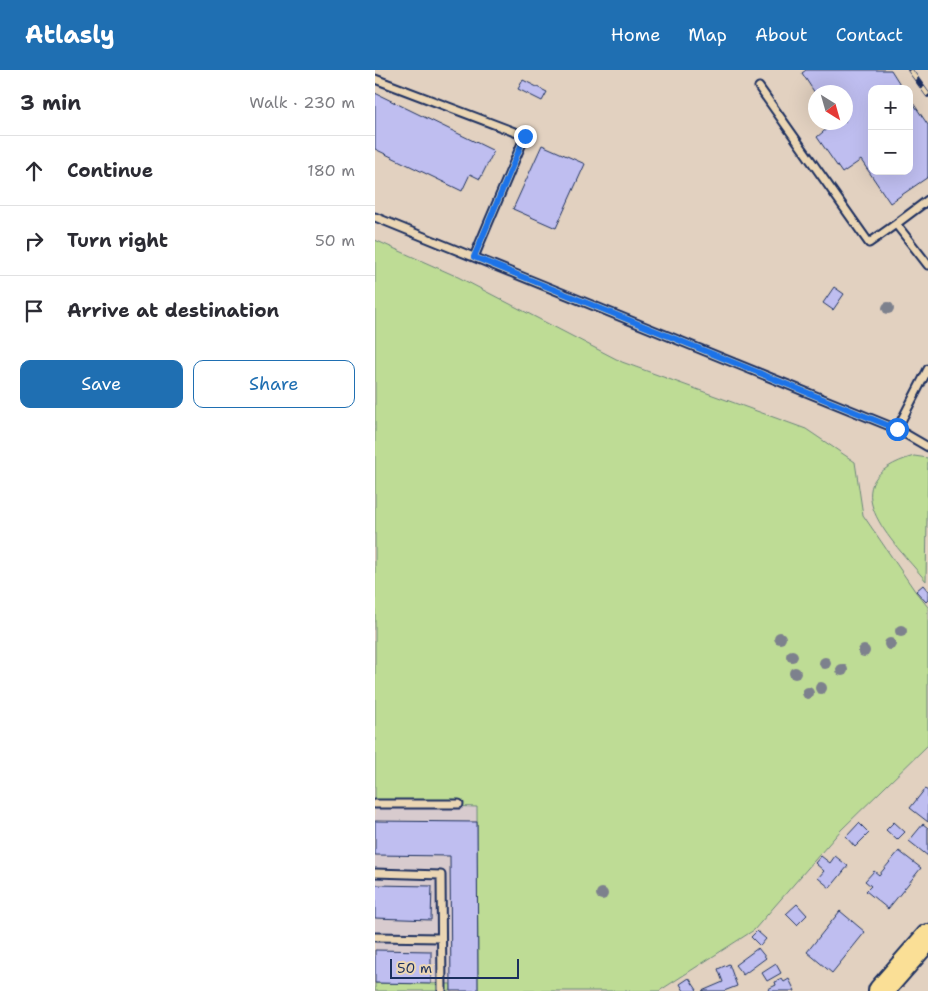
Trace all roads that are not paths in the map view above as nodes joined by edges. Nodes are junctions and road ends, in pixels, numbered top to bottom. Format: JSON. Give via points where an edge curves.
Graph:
{"nodes":[{"id":1,"x":375,"y":79,"type":"edge"},
{"id":2,"x":759,"y":87,"type":"dead end"},
{"id":3,"x":928,"y":200,"type":"edge"},
{"id":4,"x":375,"y":217,"type":"edge"},
{"id":5,"x":896,"y":224,"type":"junction"},
{"id":6,"x":474,"y":257,"type":"junction"},
{"id":7,"x":928,"y":265,"type":"edge"},
{"id":8,"x":928,"y":369,"type":"edge"},
{"id":9,"x":897,"y":429,"type":"junction"},
{"id":10,"x":928,"y":447,"type":"edge"},
{"id":11,"x":375,"y":804,"type":"edge"},
{"id":12,"x":459,"y":804,"type":"dead end"},
{"id":13,"x":375,"y":873,"type":"edge"},
{"id":14,"x":375,"y":937,"type":"edge"},
{"id":15,"x":928,"y":937,"type":"edge"},
{"id":16,"x":441,"y":938,"type":"junction"},
{"id":17,"x":442,"y":991,"type":"edge"},
{"id":18,"x":881,"y":991,"type":"edge"}],
"edges":[{"from":1,"to":6,"type":"lane","via":[[525,136]]},
{"from":2,"to":5,"type":"lane","via":[[869,243]]},
{"from":3,"to":5,"type":"lane"},
{"from":4,"to":6,"type":"lane"},
{"from":5,"to":7,"type":"lane"},
{"from":6,"to":9,"type":"lane"},
{"from":8,"to":9,"type":"lane"},
{"from":9,"to":10,"type":"lane"},
{"from":11,"to":12,"type":"lane"},
{"from":13,"to":16,"type":"lane","via":[[441,874]]},
{"from":14,"to":16,"type":"lane"},
{"from":15,"to":18,"type":"highway"},
{"from":16,"to":17,"type":"lane"}]}
